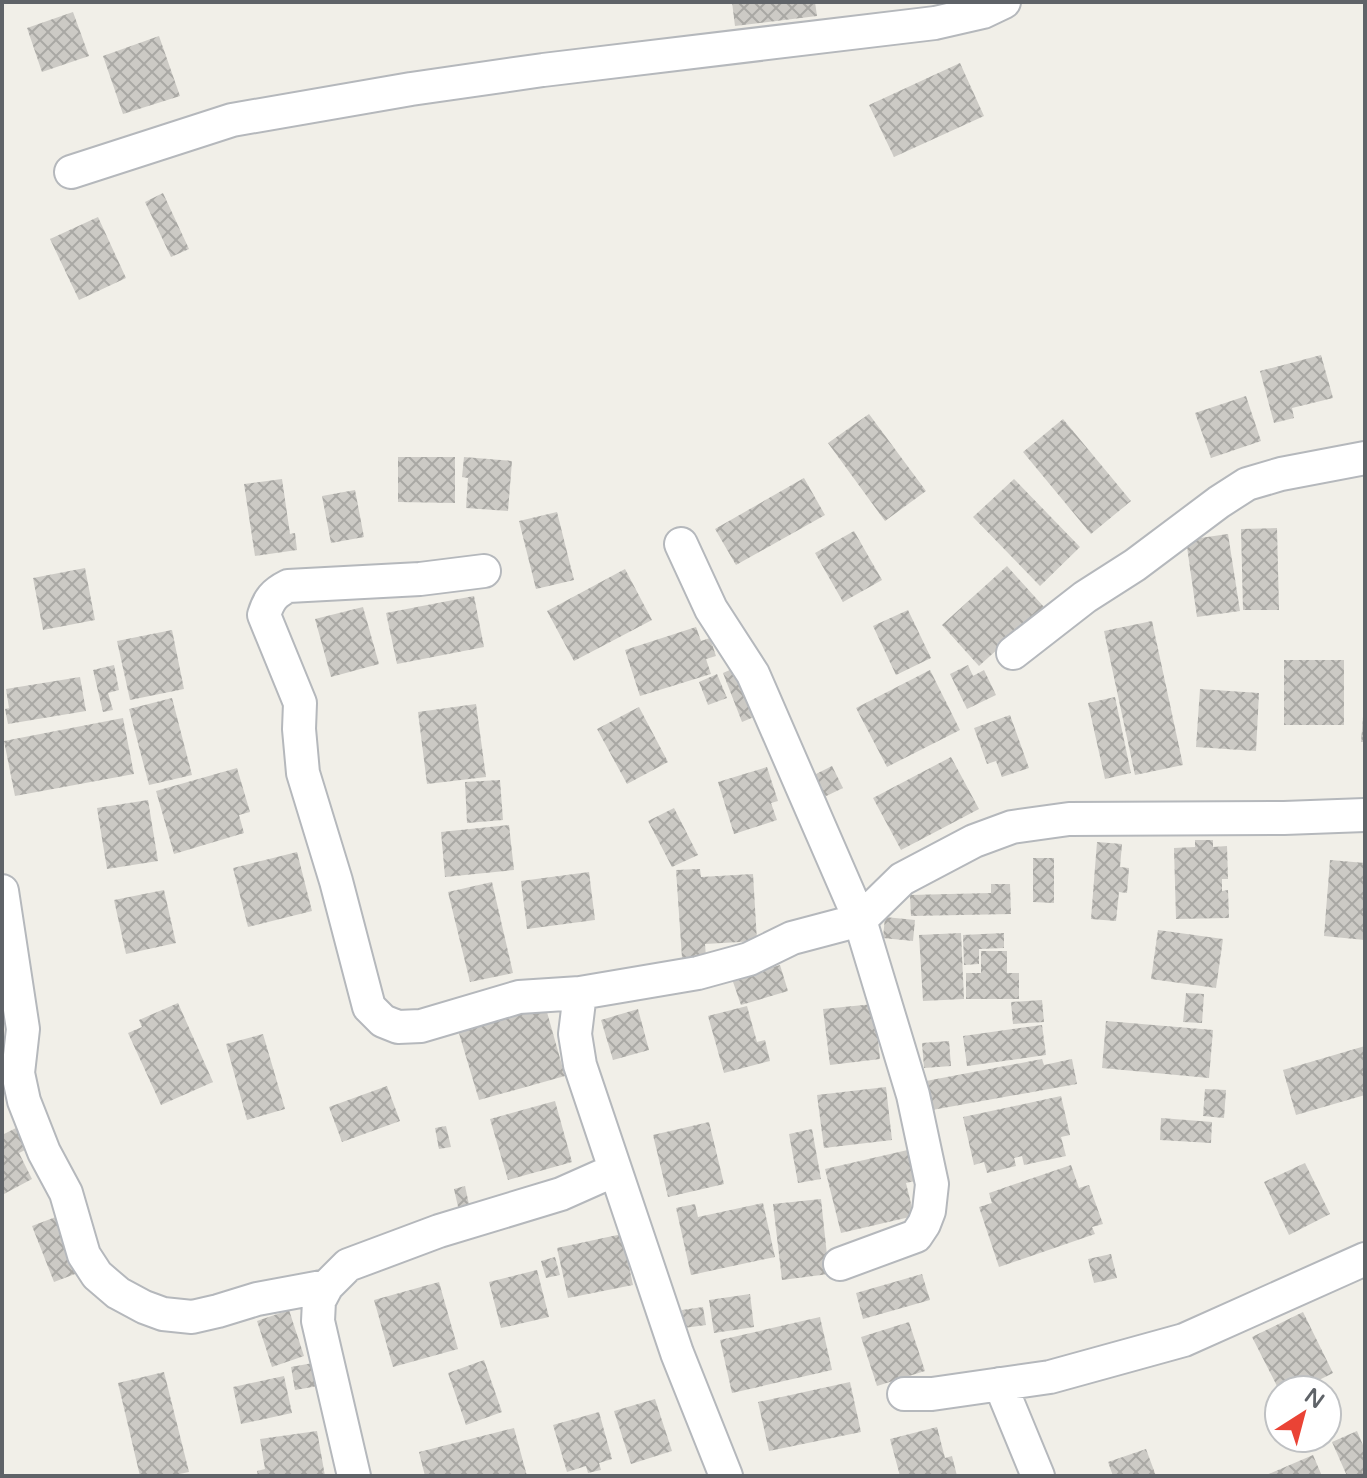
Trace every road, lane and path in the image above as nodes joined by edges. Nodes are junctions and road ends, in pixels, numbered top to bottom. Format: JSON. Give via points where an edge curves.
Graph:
{"nodes":[{"id":1,"x":1004,"y":2,"type":"edge"},
{"id":2,"x":71,"y":172,"type":"dead end"},
{"id":3,"x":1365,"y":458,"type":"edge"},
{"id":4,"x":681,"y":544,"type":"dead end"},
{"id":5,"x":484,"y":571,"type":"dead end"},
{"id":6,"x":1013,"y":653,"type":"dead end"},
{"id":7,"x":1365,"y":815,"type":"edge"},
{"id":8,"x":2,"y":891,"type":"edge"},
{"id":9,"x":860,"y":920,"type":"junction"},
{"id":10,"x":580,"y":993,"type":"junction"},
{"id":11,"x":615,"y":1170,"type":"junction"},
{"id":12,"x":1365,"y":1259,"type":"edge"},
{"id":13,"x":840,"y":1264,"type":"dead end"},
{"id":14,"x":327,"y":1286,"type":"junction"},
{"id":15,"x":1000,"y":1384,"type":"junction"},
{"id":16,"x":904,"y":1394,"type":"dead end"},
{"id":17,"x":354,"y":1476,"type":"edge"},
{"id":18,"x":726,"y":1476,"type":"edge"},
{"id":19,"x":1038,"y":1476,"type":"edge"}],
"edges":[{"from":1,"to":2,"type":"street","via":[[935,23],[543,70],[232,120]]},
{"from":3,"to":6,"type":"street","via":[[1247,484]]},
{"from":4,"to":9,"type":"street","via":[[711,609],[753,674]]},
{"from":5,"to":10,"type":"street","via":[[288,586],[269,600],[264,615],[300,703],[303,773],[369,1007],[398,1027],[421,1026],[519,997]]},
{"from":7,"to":9,"type":"street","via":[[1069,819],[1012,827],[902,879]]},
{"from":8,"to":14,"type":"street","via":[[23,1029],[18,1073],[24,1101],[66,1193],[84,1255],[97,1275],[144,1307],[192,1317]]},
{"from":9,"to":10,"type":"street","via":[[792,938],[749,959],[698,973]]},
{"from":9,"to":13,"type":"street","via":[[913,1095],[932,1184],[929,1211],[916,1236]]},
{"from":10,"to":11,"type":"street","via":[[575,1034],[580,1065]]},
{"from":11,"to":14,"type":"street","via":[[561,1194],[348,1265]]},
{"from":11,"to":18,"type":"street","via":[[677,1353]]},
{"from":12,"to":15,"type":"street","via":[[1184,1340],[1050,1377]]},
{"from":14,"to":17,"type":"street","via":[[319,1301],[318,1321]]},
{"from":15,"to":16,"type":"street"},
{"from":15,"to":19,"type":"street"}]}
